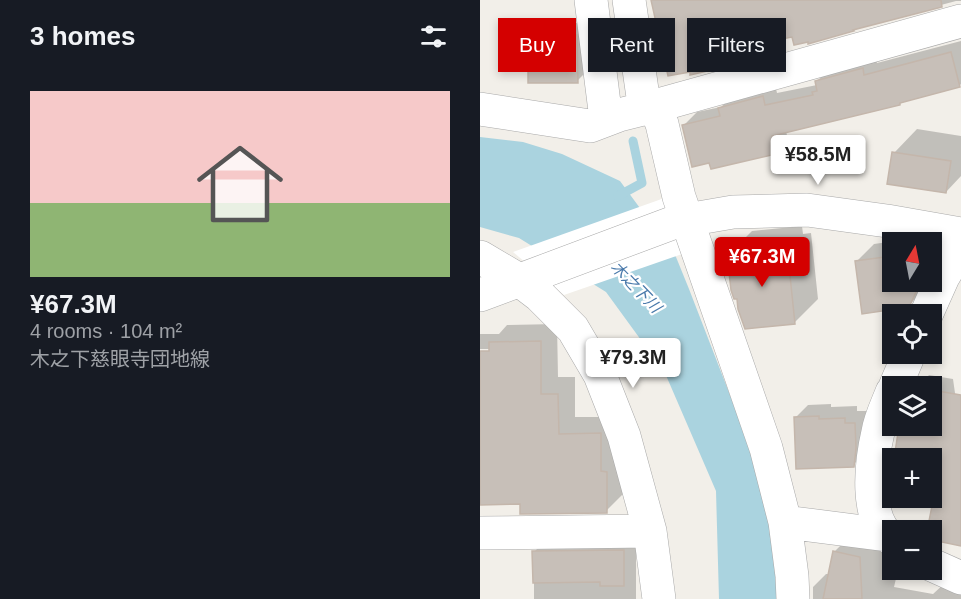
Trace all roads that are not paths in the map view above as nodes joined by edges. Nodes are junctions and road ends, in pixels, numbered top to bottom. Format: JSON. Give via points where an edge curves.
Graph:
{"nodes":[{"id":1,"x":591,"y":0,"type":"edge"},
{"id":2,"x":629,"y":0,"type":"edge"},
{"id":3,"x":961,"y":21,"type":"edge"},
{"id":4,"x":655,"y":106,"type":"junction"},
{"id":5,"x":480,"y":109,"type":"edge"},
{"id":6,"x":606,"y":119,"type":"junction"},
{"id":7,"x":681,"y":221,"type":"junction"},
{"id":8,"x":961,"y":234,"type":"edge"},
{"id":9,"x":961,"y":247,"type":"edge"},
{"id":10,"x":480,"y":257,"type":"edge"},
{"id":11,"x":519,"y":280,"type":"junction"},
{"id":12,"x":480,"y":295,"type":"edge"},
{"id":13,"x":931,"y":304,"type":"edge"},
{"id":14,"x":882,"y":420,"type":"edge"},
{"id":15,"x":785,"y":522,"type":"junction"},
{"id":16,"x":882,"y":526,"type":"edge"},
{"id":17,"x":650,"y":531,"type":"junction"},
{"id":18,"x":480,"y":533,"type":"edge"},
{"id":19,"x":882,"y":536,"type":"edge"},
{"id":20,"x":942,"y":569,"type":"edge"},
{"id":21,"x":961,"y":578,"type":"edge"},
{"id":22,"x":659,"y":599,"type":"edge"},
{"id":23,"x":793,"y":599,"type":"edge"}],
"edges":[{"from":1,"to":6,"type":"street"},
{"from":2,"to":4,"type":"street","via":[[643,97]]},
{"from":3,"to":4,"type":"street"},
{"from":4,"to":6,"type":"street"},
{"from":4,"to":7,"type":"street","via":[[679,198]]},
{"from":5,"to":6,"type":"street","via":[[590,126]]},
{"from":7,"to":8,"type":"street","via":[[733,212],[807,210]]},
{"from":7,"to":11,"type":"street"},
{"from":7,"to":15,"type":"street","via":[[766,448]]},
{"from":9,"to":13,"type":"street"},
{"from":10,"to":11,"type":"street"},
{"from":11,"to":12,"type":"street"},
{"from":11,"to":17,"type":"street","via":[[573,329],[600,375],[624,436]]},
{"from":14,"to":16,"type":"street","via":[[872,475],[872,503]]},
{"from":15,"to":19,"type":"street"},
{"from":15,"to":23,"type":"street"},
{"from":17,"to":18,"type":"street"},
{"from":17,"to":22,"type":"street"},
{"from":20,"to":21,"type":"street"}]}
